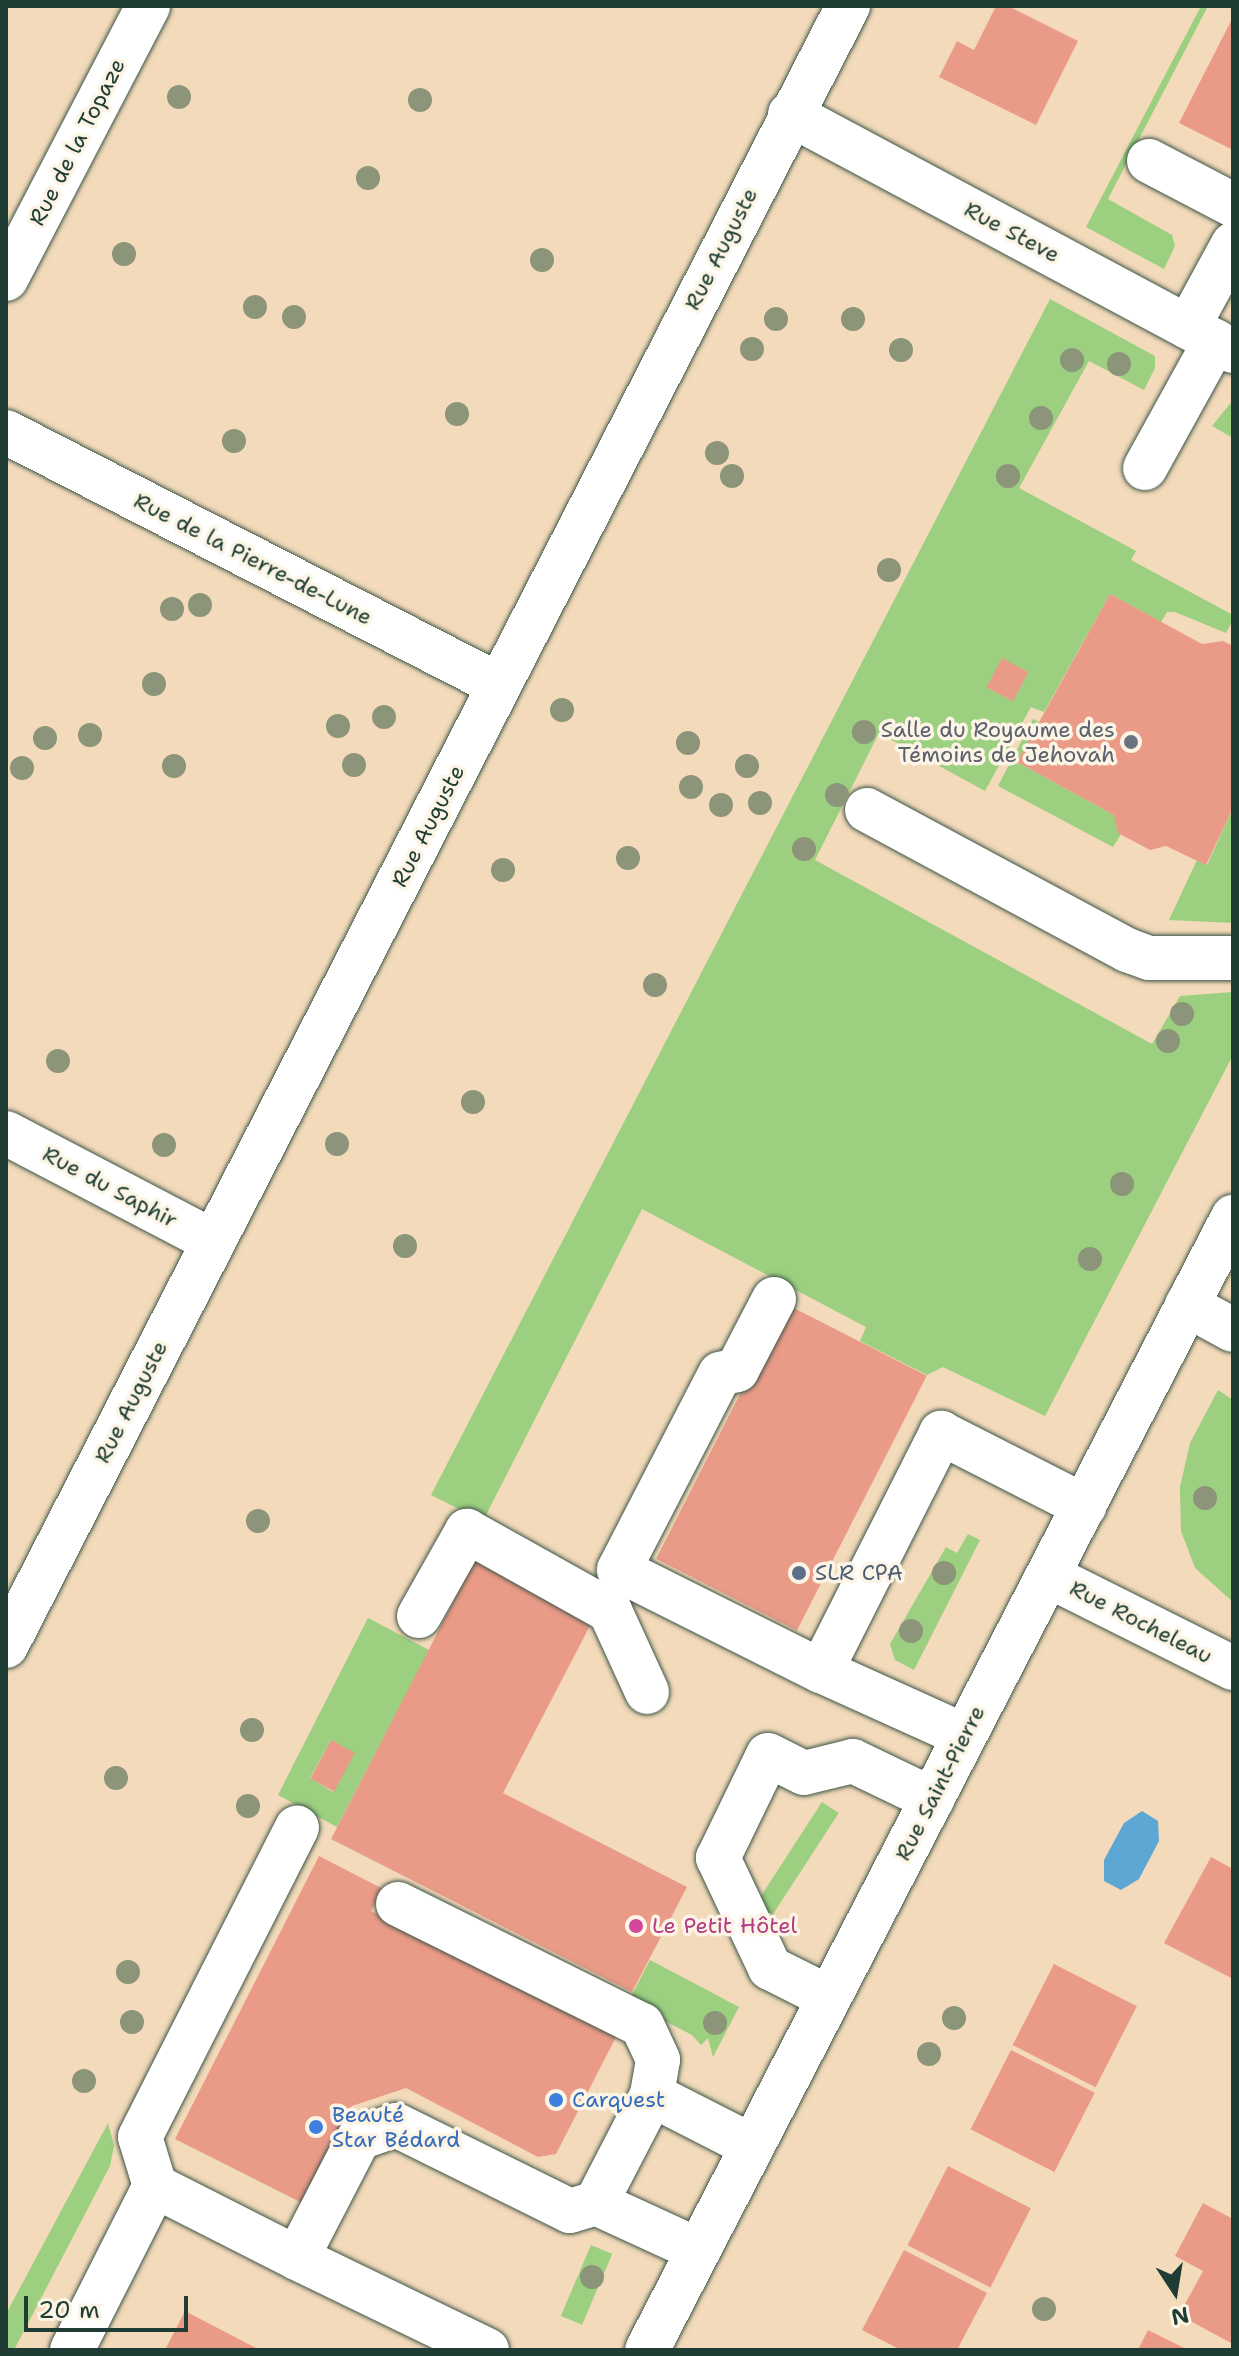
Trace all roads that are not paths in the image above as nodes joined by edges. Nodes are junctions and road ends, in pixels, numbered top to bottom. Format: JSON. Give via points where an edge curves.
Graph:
{"nodes":[{"id":1,"x":148,"y":6,"type":"edge"},
{"id":2,"x":848,"y":6,"type":"edge"},
{"id":3,"x":790,"y":114,"type":"junction"},
{"id":4,"x":1149,"y":161,"type":"dead end"},
{"id":5,"x":1233,"y":205,"type":"edge"},
{"id":6,"x":1233,"y":244,"type":"edge"},
{"id":7,"x":6,"y":279,"type":"edge"},
{"id":8,"x":1212,"y":340,"type":"edge"},
{"id":9,"x":6,"y":432,"type":"edge"},
{"id":10,"x":1145,"y":468,"type":"dead end"},
{"id":11,"x":499,"y":685,"type":"junction"},
{"id":12,"x":867,"y":810,"type":"dead end"},
{"id":13,"x":1233,"y":958,"type":"edge"},
{"id":14,"x":6,"y":1133,"type":"edge"},
{"id":15,"x":1233,"y":1217,"type":"edge"},
{"id":16,"x":213,"y":1241,"type":"junction"},
{"id":17,"x":774,"y":1299,"type":"dead end"},
{"id":18,"x":1187,"y":1305,"type":"junction"},
{"id":19,"x":1233,"y":1330,"type":"edge"},
{"id":20,"x":1084,"y":1506,"type":"junction"},
{"id":21,"x":1049,"y":1576,"type":"junction"},
{"id":22,"x":419,"y":1616,"type":"dead end"},
{"id":23,"x":6,"y":1646,"type":"edge"},
{"id":24,"x":1233,"y":1668,"type":"edge"},
{"id":25,"x":821,"y":1671,"type":"junction"},
{"id":26,"x":647,"y":1692,"type":"dead end"},
{"id":27,"x":963,"y":1735,"type":"junction"},
{"id":28,"x":932,"y":1799,"type":"junction"},
{"id":29,"x":297,"y":1828,"type":"dead end"},
{"id":30,"x":398,"y":1904,"type":"dead end"},
{"id":31,"x":828,"y":1997,"type":"junction"},
{"id":32,"x":652,"y":2095,"type":"junction"},
{"id":33,"x":752,"y":2146,"type":"junction"},
{"id":34,"x":155,"y":2186,"type":"junction"},
{"id":35,"x":596,"y":2203,"type":"junction"},
{"id":36,"x":698,"y":2250,"type":"junction"},
{"id":37,"x":297,"y":2258,"type":"junction"},
{"id":38,"x":474,"y":2347,"type":"edge"},
{"id":39,"x":72,"y":2350,"type":"edge"},
{"id":40,"x":647,"y":2350,"type":"edge"}],
"edges":[{"from":1,"to":7,"type":"street","name":"Rue de la Topaze"},
{"from":2,"to":3,"type":"street","name":"Rue Auguste"},
{"from":3,"to":8,"type":"street","name":"Rue Steve"},
{"from":3,"to":11,"type":"street","name":"Rue Auguste"},
{"from":4,"to":5,"type":"street"},
{"from":6,"to":8,"type":"street"},
{"from":8,"to":10,"type":"street"},
{"from":9,"to":11,"type":"street","name":"Rue de la Pierre-de-Lune"},
{"from":11,"to":16,"type":"street","name":"Rue Auguste"},
{"from":12,"to":13,"type":"street","via":[[1127,950],[1149,958]]},
{"from":14,"to":16,"type":"street","name":"Rue du Saphir"},
{"from":15,"to":18,"type":"street","name":"Rue Saint-Pierre"},
{"from":16,"to":23,"type":"street","name":"Rue Auguste"},
{"from":17,"to":25,"type":"street","via":[[737,1370],[720,1374],[619,1570]]},
{"from":18,"to":19,"type":"street"},
{"from":18,"to":20,"type":"street","name":"Rue Saint-Pierre"},
{"from":20,"to":21,"type":"street","name":"Rue Saint-Pierre"},
{"from":20,"to":25,"type":"street","via":[[941,1433]]},
{"from":21,"to":24,"type":"street","name":"Rue Rocheleau"},
{"from":21,"to":27,"type":"street","name":"Rue Saint-Pierre"},
{"from":22,"to":26,"type":"street","via":[[467,1531],[610,1611],[634,1653]]},
{"from":25,"to":27,"type":"street"},
{"from":27,"to":28,"type":"street","name":"Rue Saint-Pierre"},
{"from":28,"to":31,"type":"street","name":"Rue Saint-Pierre"},
{"from":28,"to":31,"type":"street","via":[[853,1761],[804,1773],[768,1755],[718,1858],[770,1968]]},
{"from":29,"to":34,"type":"street","via":[[140,2137]]},
{"from":30,"to":32,"type":"street","via":[[642,2025],[658,2060]]},
{"from":31,"to":33,"type":"street","name":"Rue Saint-Pierre"},
{"from":32,"to":33,"type":"street"},
{"from":32,"to":35,"type":"street"},
{"from":33,"to":36,"type":"street","name":"Rue Saint-Pierre"},
{"from":34,"to":37,"type":"street"},
{"from":34,"to":39,"type":"street"},
{"from":35,"to":36,"type":"street"},
{"from":35,"to":37,"type":"street","via":[[570,2211],[396,2125],[359,2138]]},
{"from":36,"to":40,"type":"street","name":"Rue Saint-Pierre"},
{"from":37,"to":38,"type":"street"}]}
